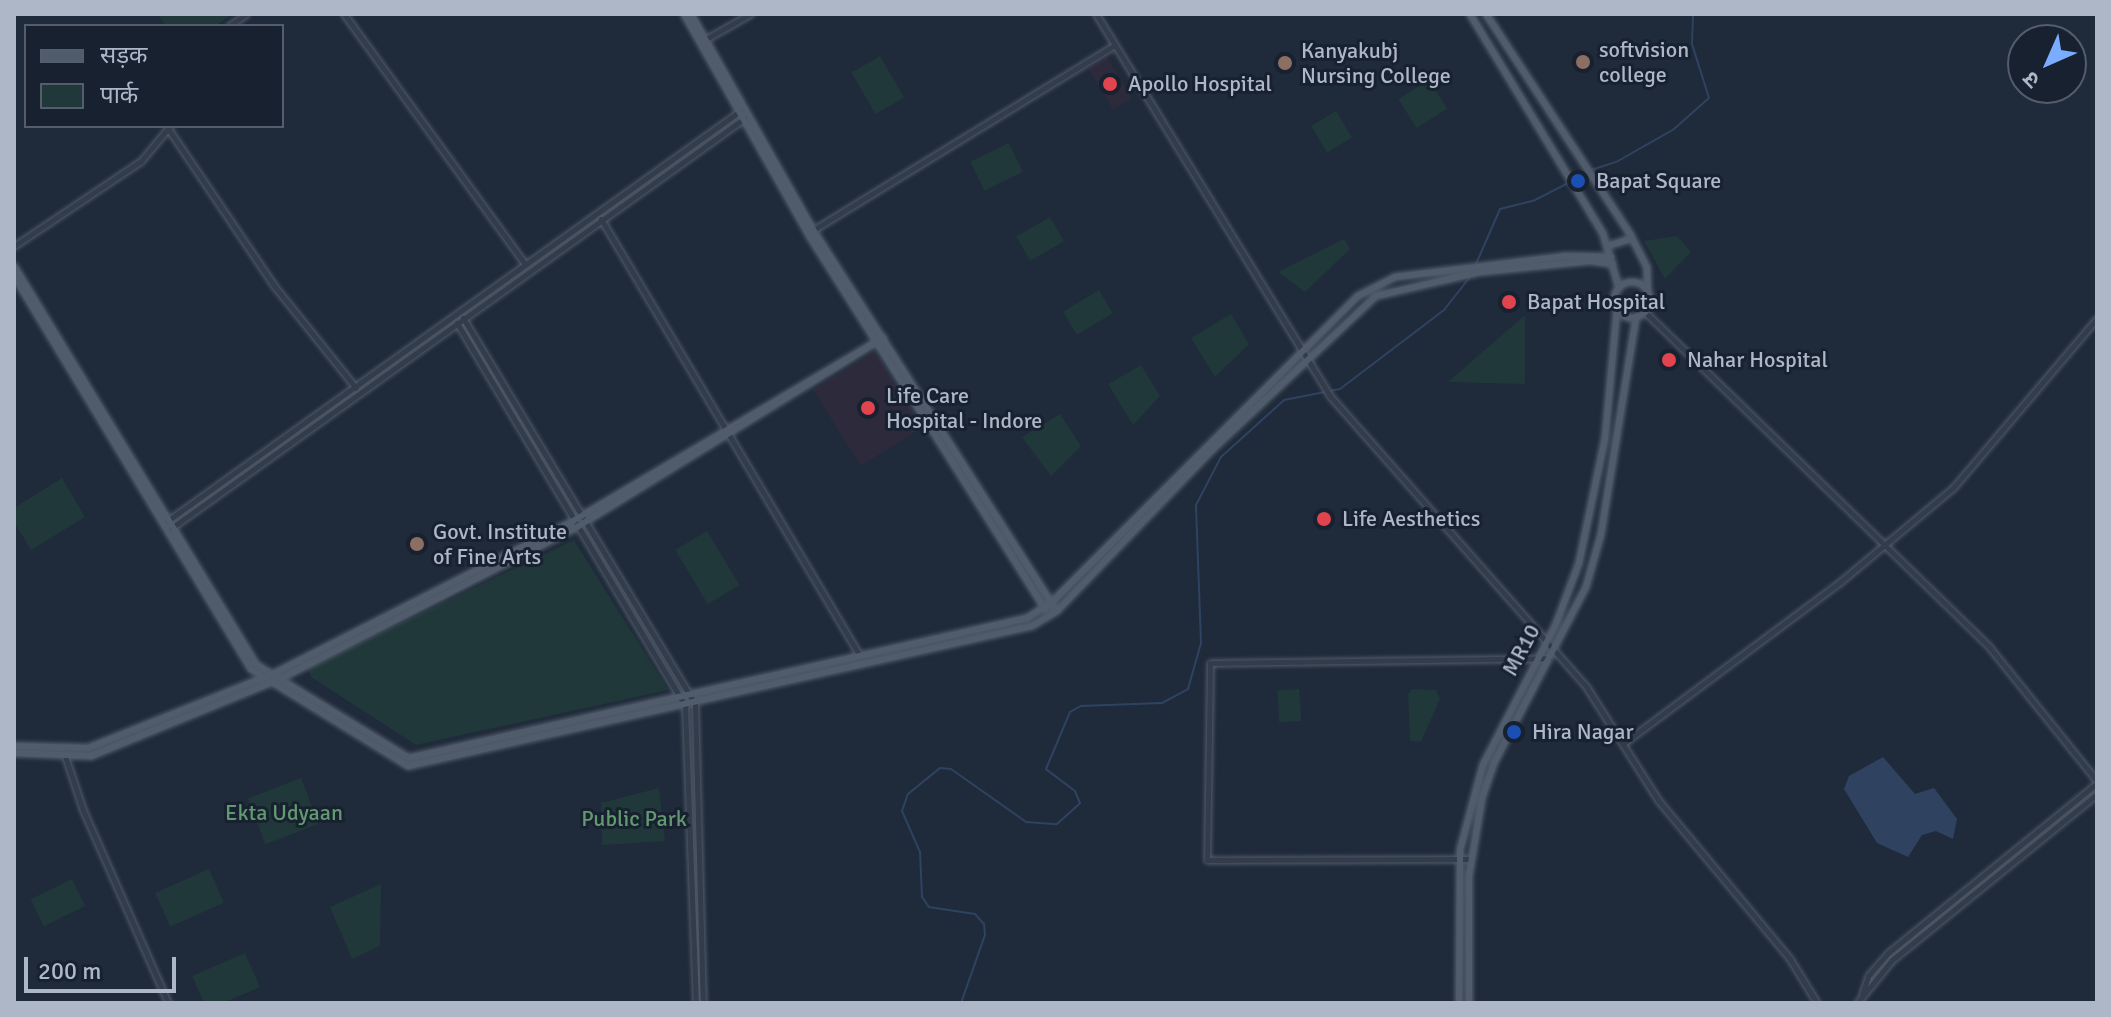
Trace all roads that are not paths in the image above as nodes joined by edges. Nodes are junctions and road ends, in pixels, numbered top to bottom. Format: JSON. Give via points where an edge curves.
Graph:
{"nodes":[{"id":1,"x":344,"y":14,"type":"edge"},
{"id":2,"x":684,"y":14,"type":"edge"},
{"id":3,"x":691,"y":14,"type":"edge"},
{"id":4,"x":750,"y":14,"type":"edge"},
{"id":5,"x":1096,"y":14,"type":"edge"},
{"id":6,"x":1470,"y":14,"type":"edge"},
{"id":7,"x":1486,"y":14,"type":"edge"},
{"id":8,"x":706,"y":39,"type":"junction"},
{"id":9,"x":1115,"y":45,"type":"junction"},
{"id":10,"x":742,"y":110,"type":"junction"},
{"id":11,"x":746,"y":117,"type":"junction"},
{"id":12,"x":169,"y":128,"type":"edge"},
{"id":13,"x":601,"y":219,"type":"junction"},
{"id":14,"x":813,"y":230,"type":"junction"},
{"id":15,"x":1632,"y":238,"type":"junction"},
{"id":16,"x":14,"y":246,"type":"edge"},
{"id":17,"x":1608,"y":246,"type":"junction"},
{"id":18,"x":1612,"y":260,"type":"junction"},
{"id":19,"x":525,"y":264,"type":"junction"},
{"id":20,"x":14,"y":266,"type":"edge"},
{"id":21,"x":1468,"y":270,"type":"junction"},
{"id":22,"x":14,"y":276,"type":"edge"},
{"id":23,"x":1619,"y":288,"type":"junction"},
{"id":24,"x":1648,"y":293,"type":"junction"},
{"id":25,"x":1617,"y":309,"type":"junction"},
{"id":26,"x":1645,"y":312,"type":"junction"},
{"id":27,"x":1636,"y":317,"type":"junction"},
{"id":28,"x":463,"y":318,"type":"junction"},
{"id":29,"x":2097,"y":318,"type":"edge"},
{"id":30,"x":457,"y":323,"type":"junction"},
{"id":31,"x":880,"y":340,"type":"junction"},
{"id":32,"x":1302,"y":349,"type":"junction"},
{"id":33,"x":1307,"y":358,"type":"junction"},
{"id":34,"x":355,"y":387,"type":"junction"},
{"id":35,"x":360,"y":394,"type":"junction"},
{"id":36,"x":728,"y":432,"type":"junction"},
{"id":37,"x":583,"y":519,"type":"junction"},
{"id":38,"x":575,"y":524,"type":"junction"},
{"id":39,"x":169,"y":525,"type":"junction"},
{"id":40,"x":1885,"y":544,"type":"junction"},
{"id":41,"x":1048,"y":605,"type":"junction"},
{"id":42,"x":1054,"y":614,"type":"junction"},
{"id":43,"x":1546,"y":642,"type":"junction"},
{"id":44,"x":1553,"y":650,"type":"junction"},
{"id":45,"x":860,"y":656,"type":"junction"},
{"id":46,"x":1537,"y":658,"type":"junction"},
{"id":47,"x":1549,"y":658,"type":"junction"},
{"id":48,"x":273,"y":674,"type":"junction"},
{"id":49,"x":263,"y":678,"type":"junction"},
{"id":50,"x":282,"y":678,"type":"junction"},
{"id":51,"x":272,"y":683,"type":"junction"},
{"id":52,"x":689,"y":695,"type":"junction"},
{"id":53,"x":680,"y":698,"type":"junction"},
{"id":54,"x":695,"y":704,"type":"junction"},
{"id":55,"x":685,"y":706,"type":"junction"},
{"id":56,"x":1624,"y":743,"type":"junction"},
{"id":57,"x":14,"y":746,"type":"edge"},
{"id":58,"x":14,"y":753,"type":"edge"},
{"id":59,"x":65,"y":756,"type":"junction"},
{"id":60,"x":2097,"y":782,"type":"edge"},
{"id":61,"x":2097,"y":794,"type":"edge"},
{"id":62,"x":1471,"y":859,"type":"junction"},
{"id":63,"x":1459,"y":860,"type":"junction"},
{"id":64,"x":1881,"y":960,"type":"junction"},
{"id":65,"x":1887,"y":965,"type":"junction"},
{"id":66,"x":1862,"y":995,"type":"junction"},
{"id":67,"x":168,"y":1003,"type":"edge"},
{"id":68,"x":696,"y":1003,"type":"edge"},
{"id":69,"x":703,"y":1003,"type":"edge"},
{"id":70,"x":1459,"y":1003,"type":"edge"},
{"id":71,"x":1469,"y":1003,"type":"edge"},
{"id":72,"x":1817,"y":1003,"type":"edge"},
{"id":73,"x":1857,"y":1003,"type":"edge"}],
"edges":[{"from":1,"to":19,"type":"street"},
{"from":2,"to":10,"type":"main road"},
{"from":3,"to":8,"type":"main road"},
{"from":4,"to":8,"type":"street"},
{"from":5,"to":9,"type":"street"},
{"from":6,"to":17,"type":"main road"},
{"from":7,"to":15,"type":"main road"},
{"from":8,"to":10,"type":"main road"},
{"from":9,"to":14,"type":"street"},
{"from":9,"to":32,"type":"street"},
{"from":10,"to":11,"type":"main road"},
{"from":10,"to":19,"type":"street"},
{"from":11,"to":13,"type":"street"},
{"from":11,"to":14,"type":"main road"},
{"from":11,"to":31,"type":"main road","via":[[810,237]]},
{"from":12,"to":16,"type":"street","via":[[141,161]]},
{"from":12,"to":34,"type":"street","via":[[275,287]]},
{"from":13,"to":28,"type":"street"},
{"from":13,"to":36,"type":"street"},
{"from":14,"to":31,"type":"main road"},
{"from":15,"to":17,"type":"main road"},
{"from":15,"to":24,"type":"main road","via":[[1647,268]]},
{"from":17,"to":18,"type":"main road"},
{"from":18,"to":21,"type":"main road"},
{"from":18,"to":21,"type":"main road","via":[[1484,264]]},
{"from":18,"to":23,"type":"main road"},
{"from":19,"to":34,"type":"street"},
{"from":20,"to":39,"type":"main road"},
{"from":21,"to":32,"type":"main road","via":[[1395,277],[1371,288]]},
{"from":21,"to":33,"type":"main road","via":[[1376,296]]},
{"from":22,"to":39,"type":"main road"},
{"from":23,"to":24,"type":"main road","via":[[1637,283]]},
{"from":23,"to":25,"type":"main road"},
{"from":24,"to":26,"type":"main road"},
{"from":25,"to":27,"type":"main road"},
{"from":25,"to":43,"type":"main road","name":"MR10","via":[[1609,409],[1587,533],[1565,604]]},
{"from":26,"to":27,"type":"main road"},
{"from":26,"to":40,"type":"street"},
{"from":27,"to":44,"type":"main road","name":"MR10","via":[[1601,534],[1578,607]]},
{"from":28,"to":30,"type":"street"},
{"from":28,"to":37,"type":"street"},
{"from":29,"to":40,"type":"street","via":[[1963,477]]},
{"from":30,"to":35,"type":"street"},
{"from":30,"to":38,"type":"street"},
{"from":31,"to":36,"type":"main road"},
{"from":31,"to":41,"type":"main road"},
{"from":32,"to":33,"type":"street"},
{"from":32,"to":41,"type":"main road"},
{"from":33,"to":42,"type":"main road"},
{"from":33,"to":43,"type":"street","via":[[1330,396]]},
{"from":34,"to":35,"type":"street"},
{"from":34,"to":39,"type":"street"},
{"from":35,"to":39,"type":"street"},
{"from":36,"to":37,"type":"main road"},
{"from":36,"to":45,"type":"street"},
{"from":37,"to":38,"type":"main road"},
{"from":37,"to":52,"type":"street"},
{"from":38,"to":48,"type":"main road"},
{"from":38,"to":50,"type":"main road"},
{"from":38,"to":53,"type":"street"},
{"from":39,"to":48,"type":"main road","via":[[257,665]]},
{"from":39,"to":49,"type":"main road","via":[[251,669]]},
{"from":40,"to":56,"type":"street"},
{"from":40,"to":60,"type":"street","via":[[1990,648]]},
{"from":41,"to":42,"type":"main road"},
{"from":41,"to":45,"type":"main road","via":[[1027,618]]},
{"from":42,"to":54,"type":"main road","via":[[1018,630]]},
{"from":43,"to":44,"type":"street"},
{"from":43,"to":46,"type":"main road","name":"MR10"},
{"from":44,"to":47,"type":"main road","name":"MR10"},
{"from":44,"to":56,"type":"street"},
{"from":45,"to":52,"type":"main road"},
{"from":46,"to":47,"type":"street"},
{"from":46,"to":63,"type":"main road","name":"MR10","via":[[1483,765]]},
{"from":46,"to":63,"type":"street","via":[[1210,663],[1207,860]]},
{"from":47,"to":62,"type":"main road","name":"MR10","via":[[1494,763]]},
{"from":48,"to":49,"type":"main road"},
{"from":48,"to":50,"type":"main road"},
{"from":49,"to":51,"type":"main road"},
{"from":49,"to":57,"type":"main road","via":[[88,748]]},
{"from":50,"to":51,"type":"main road"},
{"from":50,"to":53,"type":"main road","via":[[409,758]]},
{"from":51,"to":55,"type":"main road","via":[[408,766]]},
{"from":51,"to":59,"type":"main road","via":[[91,756]]},
{"from":52,"to":53,"type":"main road"},
{"from":52,"to":54,"type":"street"},
{"from":53,"to":55,"type":"street"},
{"from":54,"to":55,"type":"main road"},
{"from":54,"to":69,"type":"street"},
{"from":55,"to":68,"type":"street"},
{"from":56,"to":72,"type":"street","via":[[1658,800],[1790,959]]},
{"from":58,"to":59,"type":"main road"},
{"from":59,"to":67,"type":"street","via":[[83,810]]},
{"from":60,"to":64,"type":"street"},
{"from":61,"to":65,"type":"street"},
{"from":62,"to":63,"type":"street"},
{"from":62,"to":71,"type":"main road","name":"MR10"},
{"from":63,"to":70,"type":"main road","name":"MR10"},
{"from":64,"to":65,"type":"street"},
{"from":64,"to":66,"type":"street"},
{"from":65,"to":66,"type":"street"},
{"from":66,"to":73,"type":"street"}]}
